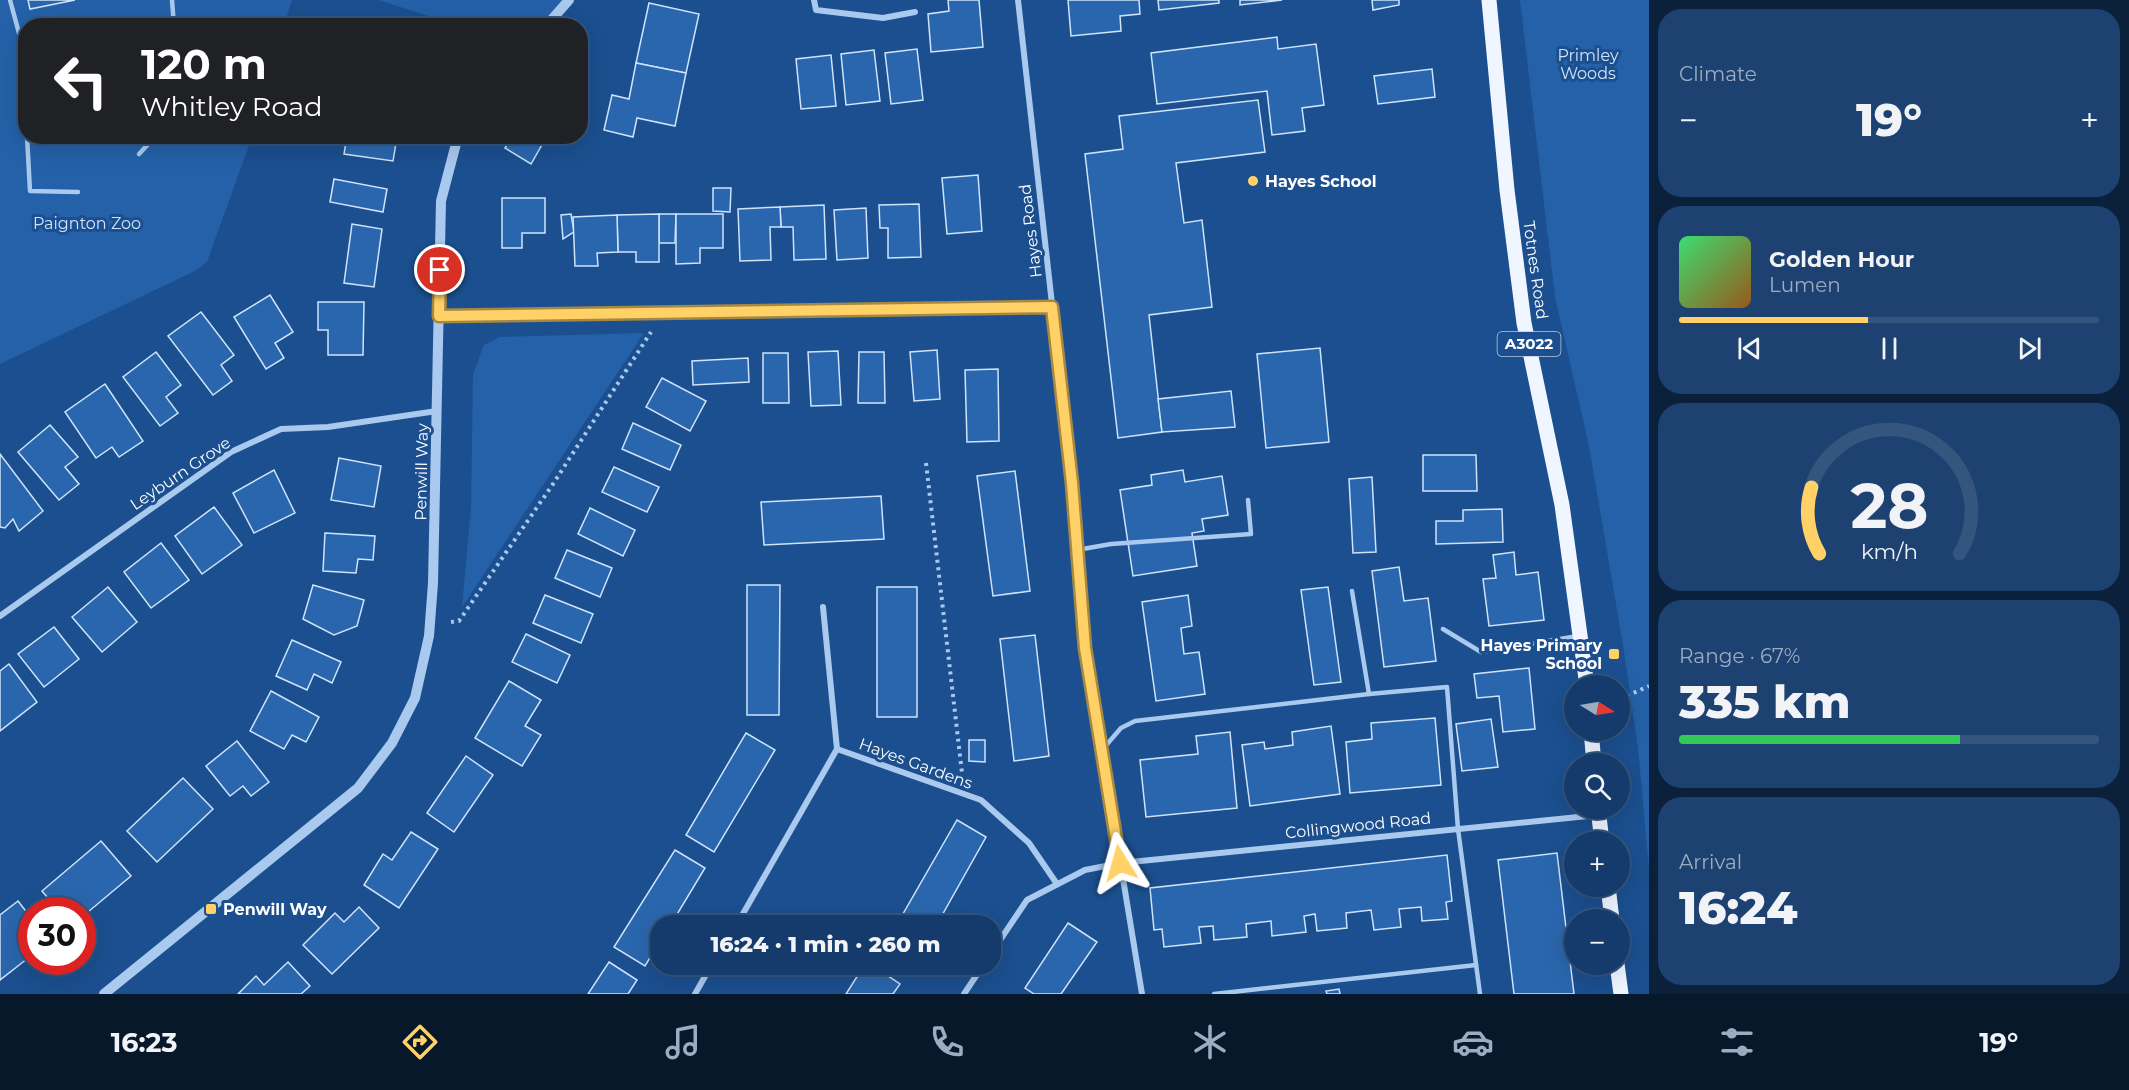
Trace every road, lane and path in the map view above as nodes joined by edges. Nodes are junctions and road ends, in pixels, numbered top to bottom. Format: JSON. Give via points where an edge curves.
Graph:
{"nodes":[{"id":1,"x":9,"y":0,"type":"edge"},
{"id":2,"x":172,"y":0,"type":"edge"},
{"id":3,"x":569,"y":0,"type":"edge"},
{"id":4,"x":814,"y":0,"type":"edge"},
{"id":5,"x":1018,"y":0,"type":"edge"},
{"id":6,"x":1489,"y":0,"type":"edge"},
{"id":7,"x":915,"y":12,"type":"dead end"},
{"id":8,"x":173,"y":18,"type":"edge"},
{"id":9,"x":553,"y":18,"type":"edge"},
{"id":10,"x":18,"y":30,"type":"edge"},
{"id":11,"x":27,"y":144,"type":"edge"},
{"id":12,"x":148,"y":144,"type":"edge"},
{"id":13,"x":456,"y":144,"type":"edge"},
{"id":14,"x":139,"y":154,"type":"dead end"},
{"id":15,"x":78,"y":192,"type":"dead end"},
{"id":16,"x":1052,"y":307,"type":"junction"},
{"id":17,"x":652,"y":313,"type":"junction"},
{"id":18,"x":439,"y":316,"type":"junction"},
{"id":19,"x":437,"y":411,"type":"junction"},
{"id":20,"x":926,"y":463,"type":"dead end"},
{"id":21,"x":1248,"y":500,"type":"dead end"},
{"id":22,"x":1077,"y":550,"type":"junction"},
{"id":23,"x":1352,"y":591,"type":"dead end"},
{"id":24,"x":823,"y":607,"type":"dead end"},
{"id":25,"x":0,"y":616,"type":"edge"},
{"id":26,"x":429,"y":624,"type":"junction"},
{"id":27,"x":1443,"y":629,"type":"dead end"},
{"id":28,"x":1581,"y":636,"type":"junction"},
{"id":29,"x":1586,"y":675,"type":"edge"},
{"id":30,"x":1649,"y":686,"type":"edge"},
{"id":31,"x":1369,"y":694,"type":"junction"},
{"id":32,"x":1630,"y":695,"type":"edge"},
{"id":33,"x":837,"y":749,"type":"junction"},
{"id":34,"x":1102,"y":750,"type":"junction"},
{"id":35,"x":964,"y":794,"type":"junction"},
{"id":36,"x":1564,"y":816,"type":"edge"},
{"id":37,"x":1458,"y":829,"type":"junction"},
{"id":38,"x":1120,"y":863,"type":"junction"},
{"id":39,"x":1057,"y":884,"type":"junction"},
{"id":40,"x":742,"y":915,"type":"edge"},
{"id":41,"x":1001,"y":939,"type":"edge"},
{"id":42,"x":1476,"y":965,"type":"junction"},
{"id":43,"x":706,"y":975,"type":"edge"},
{"id":44,"x":977,"y":975,"type":"edge"},
{"id":45,"x":1618,"y":975,"type":"edge"},
{"id":46,"x":104,"y":994,"type":"edge"},
{"id":47,"x":695,"y":994,"type":"edge"},
{"id":48,"x":964,"y":994,"type":"edge"},
{"id":49,"x":1142,"y":994,"type":"edge"},
{"id":50,"x":1214,"y":994,"type":"edge"},
{"id":51,"x":1480,"y":994,"type":"edge"},
{"id":52,"x":1621,"y":994,"type":"edge"}],
"edges":[{"from":1,"to":10,"type":"lane"},
{"from":2,"to":8,"type":"lane"},
{"from":3,"to":9,"type":"street"},
{"from":4,"to":7,"type":"street","via":[[816,10],[883,18]]},
{"from":5,"to":16,"type":"street","name":"Hayes Road"},
{"from":6,"to":28,"type":"main road","name":"Totnes Road","number":"A3022","via":[[1524,323],[1563,505]]},
{"from":11,"to":15,"type":"lane","via":[[30,191]]},
{"from":12,"to":14,"type":"lane"},
{"from":13,"to":18,"type":"street","name":"Penwill Way","via":[[441,201]]},
{"from":16,"to":17,"type":"street"},
{"from":16,"to":22,"type":"street","name":"Hayes Road"},
{"from":17,"to":18,"type":"street"},
{"from":17,"to":26,"type":"path","via":[[651,332],[554,484],[459,621]]},
{"from":18,"to":19,"type":"street","name":"Penwill Way"},
{"from":19,"to":25,"type":"street","name":"Leyburn Grove","via":[[328,427],[281,429],[231,452]]},
{"from":19,"to":26,"type":"street","name":"Penwill Way"},
{"from":20,"to":35,"type":"path"},
{"from":21,"to":22,"type":"lane","via":[[1251,534]]},
{"from":22,"to":34,"type":"street","name":"Hayes Road","via":[[1085,648]]},
{"from":23,"to":31,"type":"lane"},
{"from":24,"to":33,"type":"street","name":"Hayes Gardens"},
{"from":26,"to":46,"type":"street","name":"Penwill Way","via":[[415,698],[392,743],[358,788]]},
{"from":27,"to":28,"type":"lane","via":[[1481,652]]},
{"from":28,"to":29,"type":"main road","name":"Totnes Road","number":"A3022"},
{"from":30,"to":32,"type":"path"},
{"from":31,"to":34,"type":"lane","via":[[1135,721],[1121,728]]},
{"from":31,"to":37,"type":"lane","via":[[1447,687]]},
{"from":33,"to":35,"type":"street","name":"Hayes Gardens"},
{"from":33,"to":40,"type":"street","name":"Hayes Gardens"},
{"from":34,"to":38,"type":"street","name":"Hayes Road"},
{"from":35,"to":39,"type":"street","name":"Hayes Gardens","via":[[981,800],[1029,843]]},
{"from":36,"to":37,"type":"street","name":"Collingwood Road"},
{"from":37,"to":38,"type":"street","name":"Collingwood Road"},
{"from":37,"to":42,"type":"lane"},
{"from":38,"to":39,"type":"street","name":"Collingwood Road","via":[[1085,870]]},
{"from":38,"to":49,"type":"street","name":"Hayes Road"},
{"from":39,"to":41,"type":"street","name":"Collingwood Road","via":[[1027,900]]},
{"from":42,"to":50,"type":"lane"},
{"from":42,"to":51,"type":"lane"},
{"from":43,"to":47,"type":"street"},
{"from":44,"to":48,"type":"street"},
{"from":45,"to":52,"type":"main road"}]}
